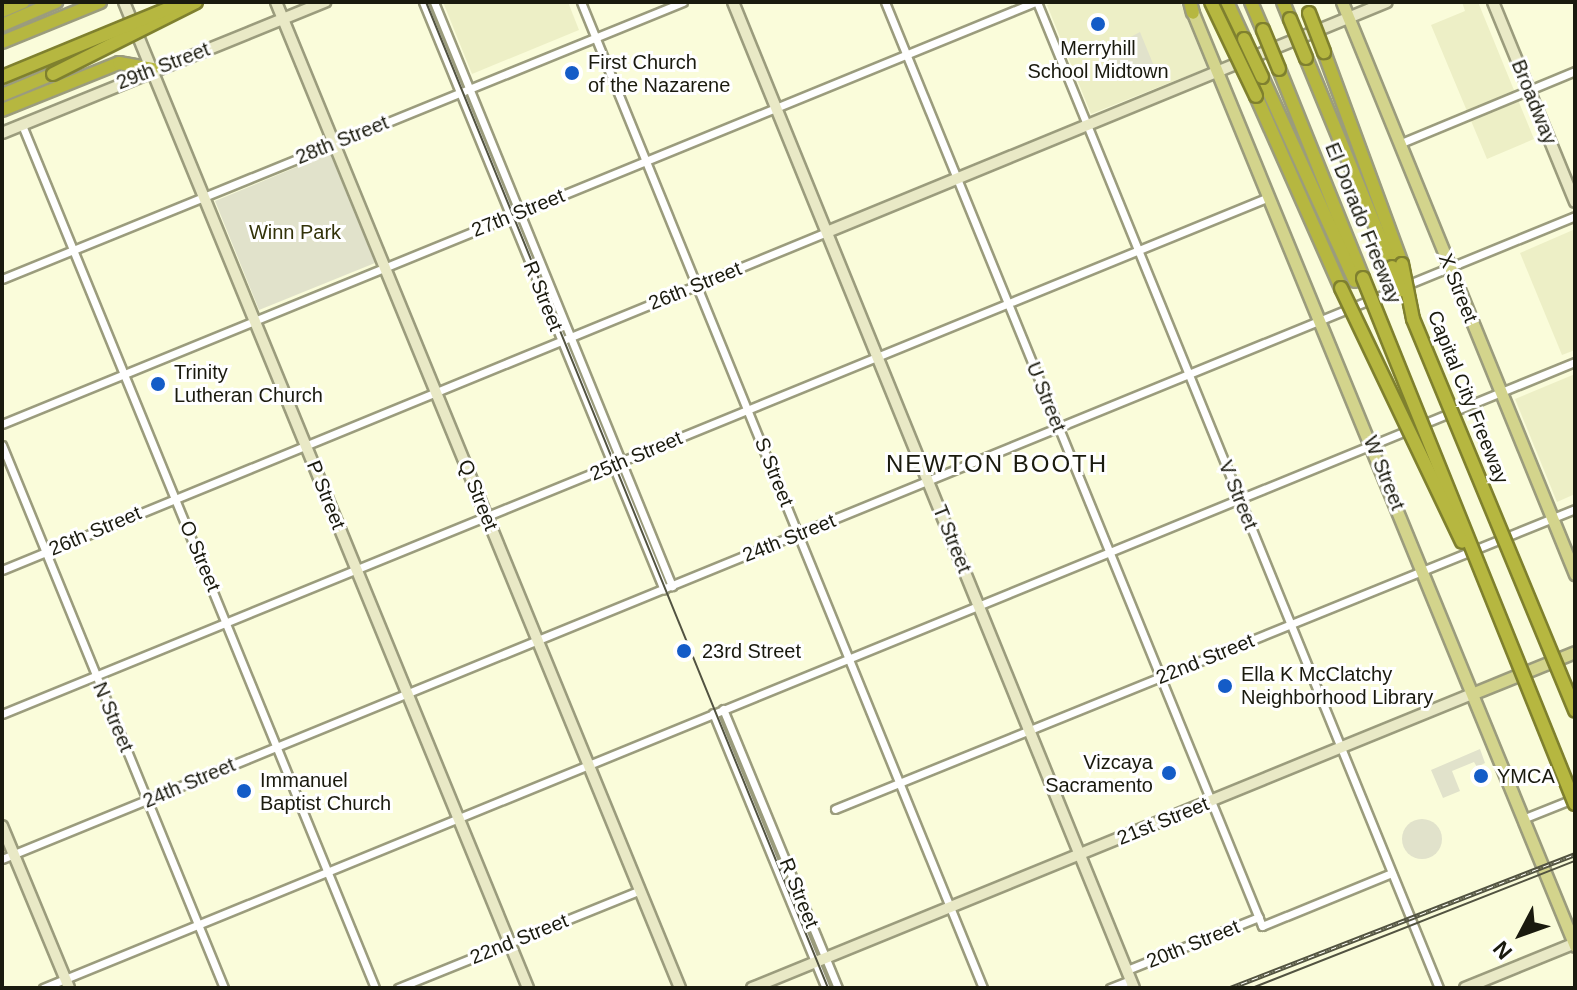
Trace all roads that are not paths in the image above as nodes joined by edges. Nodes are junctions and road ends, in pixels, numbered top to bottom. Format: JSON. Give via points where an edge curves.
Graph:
{"nodes":[{"id":1,"x":23,"y":2,"type":"edge"},
{"id":2,"x":56,"y":2,"type":"edge"},
{"id":3,"x":100,"y":2,"type":"edge"},
{"id":4,"x":124,"y":2,"type":"edge"},
{"id":5,"x":184,"y":2,"type":"edge"},
{"id":6,"x":196,"y":2,"type":"edge"},
{"id":7,"x":276,"y":2,"type":"edge"},
{"id":8,"x":325,"y":2,"type":"edge"},
{"id":9,"x":423,"y":2,"type":"edge"},
{"id":10,"x":434,"y":2,"type":"edge"},
{"id":11,"x":581,"y":2,"type":"edge"},
{"id":12,"x":683,"y":2,"type":"edge"},
{"id":13,"x":733,"y":2,"type":"edge"},
{"id":14,"x":885,"y":2,"type":"edge"},
{"id":15,"x":1036,"y":2,"type":"edge"},
{"id":16,"x":1211,"y":2,"type":"edge"},
{"id":17,"x":1227,"y":2,"type":"edge"},
{"id":18,"x":1251,"y":2,"type":"edge"},
{"id":19,"x":1283,"y":2,"type":"edge"},
{"id":20,"x":1342,"y":2,"type":"edge"},
{"id":21,"x":1387,"y":2,"type":"edge"},
{"id":22,"x":1493,"y":2,"type":"edge"},
{"id":23,"x":1190,"y":6,"type":"edge"},
{"id":24,"x":1307,"y":8,"type":"edge"},
{"id":25,"x":2,"y":11,"type":"edge"},
{"id":26,"x":1349,"y":18,"type":"junction"},
{"id":27,"x":283,"y":19,"type":"junction"},
{"id":28,"x":2,"y":25,"type":"edge"},
{"id":29,"x":596,"y":38,"type":"junction"},
{"id":30,"x":2,"y":42,"type":"edge"},
{"id":31,"x":907,"y":54,"type":"junction"},
{"id":32,"x":152,"y":69,"type":"junction"},
{"id":33,"x":1575,"y":71,"type":"edge"},
{"id":34,"x":1218,"y":72,"type":"junction"},
{"id":35,"x":2,"y":77,"type":"edge"},
{"id":36,"x":470,"y":89,"type":"junction"},
{"id":37,"x":1529,"y":90,"type":"junction"},
{"id":38,"x":460,"y":92,"type":"junction"},
{"id":39,"x":2,"y":95,"type":"edge"},
{"id":40,"x":776,"y":108,"type":"junction"},
{"id":41,"x":2,"y":110,"type":"edge"},
{"id":42,"x":22,"y":125,"type":"junction"},
{"id":43,"x":1087,"y":126,"type":"junction"},
{"id":44,"x":2,"y":133,"type":"edge"},
{"id":45,"x":335,"y":143,"type":"junction"},
{"id":46,"x":1399,"y":144,"type":"junction"},
{"id":47,"x":646,"y":161,"type":"junction"},
{"id":48,"x":957,"y":179,"type":"junction"},
{"id":49,"x":204,"y":196,"type":"junction"},
{"id":50,"x":1269,"y":197,"type":"junction"},
{"id":51,"x":1575,"y":202,"type":"edge"},
{"id":52,"x":520,"y":212,"type":"junction"},
{"id":53,"x":511,"y":216,"type":"junction"},
{"id":54,"x":1575,"y":216,"type":"edge"},
{"id":55,"x":827,"y":232,"type":"junction"},
{"id":56,"x":74,"y":250,"type":"junction"},
{"id":57,"x":1138,"y":250,"type":"junction"},
{"id":58,"x":1397,"y":265,"type":"junction"},
{"id":59,"x":385,"y":268,"type":"junction"},
{"id":60,"x":1449,"y":268,"type":"junction"},
{"id":61,"x":2,"y":279,"type":"edge"},
{"id":62,"x":1359,"y":280,"type":"junction"},
{"id":63,"x":697,"y":286,"type":"junction"},
{"id":64,"x":1008,"y":303,"type":"junction"},
{"id":65,"x":1322,"y":320,"type":"junction"},
{"id":66,"x":255,"y":321,"type":"junction"},
{"id":67,"x":571,"y":337,"type":"junction"},
{"id":68,"x":562,"y":341,"type":"junction"},
{"id":69,"x":878,"y":356,"type":"junction"},
{"id":70,"x":1575,"y":362,"type":"edge"},
{"id":71,"x":124,"y":374,"type":"junction"},
{"id":72,"x":1189,"y":374,"type":"junction"},
{"id":73,"x":436,"y":392,"type":"junction"},
{"id":74,"x":1501,"y":392,"type":"junction"},
{"id":75,"x":749,"y":409,"type":"junction"},
{"id":76,"x":2,"y":424,"type":"edge"},
{"id":77,"x":1059,"y":428,"type":"junction"},
{"id":78,"x":2,"y":445,"type":"edge"},
{"id":79,"x":305,"y":445,"type":"junction"},
{"id":80,"x":1373,"y":445,"type":"junction"},
{"id":81,"x":622,"y":462,"type":"junction"},
{"id":82,"x":613,"y":466,"type":"junction"},
{"id":83,"x":929,"y":481,"type":"junction"},
{"id":84,"x":175,"y":498,"type":"junction"},
{"id":85,"x":1240,"y":499,"type":"junction"},
{"id":86,"x":1575,"y":509,"type":"edge"},
{"id":87,"x":487,"y":517,"type":"junction"},
{"id":88,"x":1552,"y":518,"type":"junction"},
{"id":89,"x":798,"y":534,"type":"junction"},
{"id":90,"x":46,"y":552,"type":"junction"},
{"id":91,"x":1109,"y":552,"type":"junction"},
{"id":92,"x":1423,"y":569,"type":"junction"},
{"id":93,"x":2,"y":570,"type":"edge"},
{"id":94,"x":357,"y":570,"type":"junction"},
{"id":95,"x":1575,"y":574,"type":"edge"},
{"id":96,"x":672,"y":586,"type":"junction"},
{"id":97,"x":664,"y":590,"type":"junction"},
{"id":98,"x":980,"y":606,"type":"junction"},
{"id":99,"x":227,"y":622,"type":"junction"},
{"id":100,"x":1290,"y":624,"type":"junction"},
{"id":101,"x":538,"y":641,"type":"junction"},
{"id":102,"x":1575,"y":652,"type":"edge"},
{"id":103,"x":1517,"y":657,"type":"junction"},
{"id":104,"x":849,"y":659,"type":"junction"},
{"id":105,"x":96,"y":676,"type":"junction"},
{"id":106,"x":1161,"y":677,"type":"junction"},
{"id":107,"x":1474,"y":693,"type":"junction"},
{"id":108,"x":407,"y":694,"type":"junction"},
{"id":109,"x":723,"y":709,"type":"junction"},
{"id":110,"x":1575,"y":711,"type":"edge"},
{"id":111,"x":713,"y":713,"type":"junction"},
{"id":112,"x":2,"y":714,"type":"edge"},
{"id":113,"x":1030,"y":730,"type":"junction"},
{"id":114,"x":278,"y":747,"type":"junction"},
{"id":115,"x":1342,"y":748,"type":"junction"},
{"id":116,"x":589,"y":764,"type":"junction"},
{"id":117,"x":900,"y":783,"type":"junction"},
{"id":118,"x":147,"y":800,"type":"junction"},
{"id":119,"x":1212,"y":801,"type":"junction"},
{"id":120,"x":1575,"y":801,"type":"edge"},
{"id":121,"x":835,"y":809,"type":"dead end"},
{"id":122,"x":1525,"y":818,"type":"junction"},
{"id":123,"x":458,"y":819,"type":"junction"},
{"id":124,"x":2,"y":826,"type":"edge"},
{"id":125,"x":1080,"y":854,"type":"junction"},
{"id":126,"x":14,"y":855,"type":"junction"},
{"id":127,"x":2,"y":859,"type":"edge"},
{"id":128,"x":327,"y":871,"type":"junction"},
{"id":129,"x":1392,"y":873,"type":"junction"},
{"id":130,"x":640,"y":890,"type":"junction"},
{"id":131,"x":950,"y":907,"type":"junction"},
{"id":132,"x":1259,"y":917,"type":"junction"},
{"id":133,"x":198,"y":924,"type":"junction"},
{"id":134,"x":1262,"y":926,"type":"joint"},
{"id":135,"x":509,"y":943,"type":"junction"},
{"id":136,"x":1575,"y":944,"type":"edge"},
{"id":137,"x":820,"y":960,"type":"junction"},
{"id":138,"x":1131,"y":979,"type":"edge"},
{"id":139,"x":67,"y":984,"type":"edge"},
{"id":140,"x":43,"y":988,"type":"edge"},
{"id":141,"x":224,"y":988,"type":"edge"},
{"id":142,"x":375,"y":988,"type":"edge"},
{"id":143,"x":398,"y":988,"type":"edge"},
{"id":144,"x":528,"y":988,"type":"edge"},
{"id":145,"x":680,"y":988,"type":"edge"},
{"id":146,"x":752,"y":988,"type":"edge"},
{"id":147,"x":826,"y":988,"type":"edge"},
{"id":148,"x":838,"y":988,"type":"edge"},
{"id":149,"x":983,"y":988,"type":"edge"},
{"id":150,"x":1110,"y":988,"type":"edge"},
{"id":151,"x":1439,"y":988,"type":"edge"},
{"id":152,"x":1465,"y":988,"type":"edge"}],
"edges":[{"from":1,"to":25,"type":"highway"},
{"from":2,"to":28,"type":"highway"},
{"from":3,"to":30,"type":"highway"},
{"from":4,"to":32,"type":"main road","name":"P Street"},
{"from":5,"to":35,"type":"highway","bridge":true},
{"from":6,"to":39,"type":"highway","bridge":true},
{"from":7,"to":27,"type":"main road","name":"Q Street"},
{"from":8,"to":27,"type":"main road","name":"29th Street"},
{"from":9,"to":38,"type":"street","name":"R Street"},
{"from":10,"to":36,"type":"street","name":"R Street"},
{"from":11,"to":29,"type":"street","name":"S Street"},
{"from":12,"to":29,"type":"street","name":"28th Street"},
{"from":13,"to":40,"type":"main road","name":"T Street"},
{"from":14,"to":31,"type":"street","name":"U Street"},
{"from":15,"to":31,"type":"street","name":"27th Street"},
{"from":15,"to":43,"type":"street","name":"V Street"},
{"from":16,"to":103,"type":"highway","bridge":true},
{"from":17,"to":62,"type":"highway","bridge":true},
{"from":18,"to":62,"type":"highway","name":"El Dorado Freeway","bridge":true},
{"from":19,"to":58,"type":"highway","name":"El Dorado Freeway","bridge":true},
{"from":20,"to":26,"type":"main road","name":"X Street"},
{"from":21,"to":26,"type":"main road","name":"26th Street"},
{"from":22,"to":37,"type":"main road","name":"Broadway"},
{"from":23,"to":34,"type":"main road","name":"W Street"},
{"from":24,"to":58,"type":"highway","name":"Capital City Freeway","bridge":true},
{"from":26,"to":34,"type":"main road","name":"26th Street"},
{"from":26,"to":46,"type":"main road","name":"X Street"},
{"from":27,"to":32,"type":"main road","name":"29th Street"},
{"from":27,"to":45,"type":"main road","name":"Q Street"},
{"from":29,"to":36,"type":"street","name":"28th Street"},
{"from":29,"to":47,"type":"street","name":"S Street"},
{"from":31,"to":40,"type":"street","name":"27th Street"},
{"from":31,"to":48,"type":"street","name":"U Street"},
{"from":32,"to":41,"type":"highway","via":[[119,63]]},
{"from":32,"to":42,"type":"main road","name":"29th Street"},
{"from":32,"to":49,"type":"main road","name":"P Street"},
{"from":33,"to":37,"type":"street"},
{"from":34,"to":43,"type":"main road","name":"26th Street"},
{"from":34,"to":50,"type":"main road","name":"W Street"},
{"from":36,"to":38,"type":"street","name":"28th Street"},
{"from":36,"to":52,"type":"street","name":"R Street"},
{"from":37,"to":46,"type":"street"},
{"from":37,"to":51,"type":"main road","name":"Broadway"},
{"from":38,"to":45,"type":"street","name":"28th Street"},
{"from":38,"to":53,"type":"street","name":"R Street"},
{"from":40,"to":47,"type":"street","name":"27th Street"},
{"from":40,"to":55,"type":"main road","name":"T Street"},
{"from":42,"to":44,"type":"main road","name":"29th Street"},
{"from":42,"to":56,"type":"street","name":"O Street"},
{"from":43,"to":48,"type":"main road","name":"26th Street"},
{"from":43,"to":57,"type":"street","name":"V Street"},
{"from":45,"to":49,"type":"street","name":"28th Street"},
{"from":45,"to":59,"type":"main road","name":"Q Street"},
{"from":46,"to":60,"type":"main road","name":"X Street"},
{"from":47,"to":52,"type":"street","name":"27th Street"},
{"from":47,"to":63,"type":"street","name":"S Street"},
{"from":48,"to":55,"type":"main road","name":"26th Street"},
{"from":48,"to":64,"type":"street","name":"U Street"},
{"from":49,"to":56,"type":"street","name":"28th Street"},
{"from":49,"to":66,"type":"main road","name":"P Street"},
{"from":50,"to":57,"type":"street","name":"25th Street"},
{"from":50,"to":65,"type":"main road","name":"W Street"},
{"from":52,"to":53,"type":"street","name":"27th Street"},
{"from":52,"to":67,"type":"street","name":"R Street"},
{"from":53,"to":59,"type":"street","name":"27th Street"},
{"from":53,"to":68,"type":"street","name":"R Street"},
{"from":54,"to":60,"type":"street","name":"24th Street"},
{"from":55,"to":63,"type":"street","name":"26th Street"},
{"from":55,"to":69,"type":"main road","name":"T Street"},
{"from":56,"to":61,"type":"street","name":"28th Street"},
{"from":56,"to":71,"type":"street","name":"O Street"},
{"from":57,"to":64,"type":"street","name":"25th Street"},
{"from":57,"to":72,"type":"street","name":"V Street"},
{"from":58,"to":110,"type":"highway","name":"Capital City Freeway","bridge":true,"via":[[1413,319]]},
{"from":59,"to":66,"type":"street","name":"27th Street"},
{"from":59,"to":73,"type":"main road","name":"Q Street"},
{"from":60,"to":65,"type":"street","name":"24th Street"},
{"from":60,"to":74,"type":"main road","name":"X Street"},
{"from":62,"to":103,"type":"highway","name":"El Dorado Freeway","bridge":true},
{"from":63,"to":67,"type":"street","name":"26th Street"},
{"from":63,"to":75,"type":"street","name":"S Street"},
{"from":64,"to":69,"type":"street","name":"25th Street"},
{"from":64,"to":77,"type":"street","name":"U Street"},
{"from":65,"to":72,"type":"street","name":"24th Street"},
{"from":65,"to":80,"type":"main road","name":"W Street"},
{"from":66,"to":71,"type":"street","name":"27th Street"},
{"from":66,"to":79,"type":"main road","name":"P Street"},
{"from":67,"to":68,"type":"street","name":"26th Street"},
{"from":67,"to":81,"type":"street","name":"R Street"},
{"from":68,"to":73,"type":"street","name":"26th Street"},
{"from":68,"to":82,"type":"street","name":"R Street"},
{"from":69,"to":75,"type":"street","name":"25th Street"},
{"from":69,"to":83,"type":"main road","name":"T Street"},
{"from":70,"to":74,"type":"street"},
{"from":71,"to":76,"type":"street","name":"27th Street"},
{"from":71,"to":84,"type":"street","name":"O Street"},
{"from":72,"to":77,"type":"street","name":"24th Street"},
{"from":72,"to":85,"type":"street","name":"V Street"},
{"from":73,"to":79,"type":"street","name":"26th Street"},
{"from":73,"to":87,"type":"main road","name":"Q Street"},
{"from":74,"to":80,"type":"street"},
{"from":74,"to":88,"type":"main road","name":"X Street"},
{"from":75,"to":81,"type":"street","name":"25th Street"},
{"from":75,"to":89,"type":"street","name":"S Street"},
{"from":77,"to":83,"type":"street","name":"24th Street"},
{"from":77,"to":91,"type":"street","name":"U Street"},
{"from":78,"to":90,"type":"street","name":"N Street"},
{"from":79,"to":84,"type":"street","name":"26th Street"},
{"from":79,"to":94,"type":"main road","name":"P Street"},
{"from":80,"to":85,"type":"street"},
{"from":80,"to":92,"type":"main road","name":"W Street"},
{"from":81,"to":82,"type":"street","name":"25th Street"},
{"from":81,"to":96,"type":"street","name":"R Street"},
{"from":82,"to":87,"type":"street","name":"25th Street"},
{"from":82,"to":97,"type":"street","name":"R Street"},
{"from":83,"to":89,"type":"street","name":"24th Street"},
{"from":83,"to":98,"type":"main road","name":"T Street"},
{"from":84,"to":90,"type":"street","name":"26th Street"},
{"from":84,"to":99,"type":"street","name":"O Street"},
{"from":85,"to":91,"type":"street"},
{"from":85,"to":100,"type":"street","name":"V Street"},
{"from":86,"to":88,"type":"street","name":"22nd Street"},
{"from":87,"to":94,"type":"street","name":"25th Street"},
{"from":87,"to":101,"type":"main road","name":"Q Street"},
{"from":88,"to":92,"type":"street","name":"22nd Street"},
{"from":88,"to":95,"type":"main road","name":"X Street"},
{"from":89,"to":96,"type":"street","name":"24th Street"},
{"from":89,"to":104,"type":"street","name":"S Street"},
{"from":90,"to":93,"type":"street","name":"26th Street"},
{"from":90,"to":105,"type":"street","name":"N Street"},
{"from":91,"to":98,"type":"street"},
{"from":91,"to":106,"type":"street","name":"U Street"},
{"from":92,"to":100,"type":"street","name":"22nd Street"},
{"from":92,"to":107,"type":"main road","name":"W Street"},
{"from":94,"to":99,"type":"street","name":"25th Street"},
{"from":94,"to":108,"type":"main road","name":"P Street"},
{"from":96,"to":97,"type":"street","name":"24th Street"},
{"from":97,"to":101,"type":"street","name":"24th Street"},
{"from":98,"to":104,"type":"street"},
{"from":98,"to":113,"type":"main road","name":"T Street"},
{"from":99,"to":105,"type":"street","name":"25th Street"},
{"from":99,"to":114,"type":"street","name":"O Street"},
{"from":100,"to":106,"type":"street","name":"22nd Street"},
{"from":100,"to":115,"type":"street","name":"V Street"},
{"from":101,"to":108,"type":"street","name":"24th Street"},
{"from":101,"to":116,"type":"main road","name":"Q Street"},
{"from":102,"to":107,"type":"main road","name":"21st Street"},
{"from":103,"to":120,"type":"highway","bridge":true},
{"from":104,"to":109,"type":"street"},
{"from":104,"to":117,"type":"street","name":"S Street"},
{"from":105,"to":112,"type":"street","name":"25th Street"},
{"from":105,"to":118,"type":"street","name":"N Street"},
{"from":106,"to":113,"type":"street","name":"22nd Street"},
{"from":106,"to":119,"type":"street","name":"U Street"},
{"from":107,"to":115,"type":"main road","name":"21st Street"},
{"from":107,"to":122,"type":"main road","name":"W Street"},
{"from":108,"to":114,"type":"street","name":"24th Street"},
{"from":108,"to":123,"type":"main road","name":"P Street"},
{"from":109,"to":111,"type":"street"},
{"from":109,"to":137,"type":"street","name":"R Street"},
{"from":111,"to":116,"type":"street"},
{"from":111,"to":137,"type":"street","name":"R Street"},
{"from":113,"to":117,"type":"street","name":"22nd Street"},
{"from":113,"to":125,"type":"main road","name":"T Street"},
{"from":114,"to":118,"type":"street","name":"24th Street"},
{"from":114,"to":128,"type":"street","name":"O Street"},
{"from":115,"to":119,"type":"main road","name":"21st Street"},
{"from":115,"to":129,"type":"street","name":"V Street"},
{"from":116,"to":123,"type":"street"},
{"from":116,"to":130,"type":"main road","name":"Q Street"},
{"from":117,"to":121,"type":"street","name":"22nd Street"},
{"from":117,"to":131,"type":"street","name":"S Street"},
{"from":118,"to":126,"type":"street","name":"24th Street"},
{"from":118,"to":133,"type":"street","name":"N Street"},
{"from":119,"to":125,"type":"main road","name":"21st Street"},
{"from":119,"to":132,"type":"street","name":"U Street"},
{"from":120,"to":122,"type":"street"},
{"from":122,"to":136,"type":"main road","name":"W Street"},
{"from":123,"to":128,"type":"street"},
{"from":123,"to":135,"type":"main road","name":"P Street"},
{"from":124,"to":126,"type":"main road"},
{"from":125,"to":131,"type":"main road","name":"21st Street"},
{"from":125,"to":138,"type":"main road","name":"T Street"},
{"from":126,"to":127,"type":"street","name":"24th Street"},
{"from":126,"to":139,"type":"main road"},
{"from":128,"to":133,"type":"street"},
{"from":128,"to":142,"type":"street","name":"O Street"},
{"from":129,"to":134,"type":"street","name":"20th Street"},
{"from":129,"to":151,"type":"street","name":"V Street"},
{"from":130,"to":135,"type":"street","name":"22nd Street"},
{"from":130,"to":145,"type":"main road","name":"Q Street"},
{"from":131,"to":137,"type":"main road","name":"21st Street"},
{"from":131,"to":149,"type":"street","name":"S Street"},
{"from":132,"to":134,"type":"street","name":"U Street"},
{"from":132,"to":138,"type":"street","name":"20th Street"},
{"from":133,"to":139,"type":"street"},
{"from":133,"to":141,"type":"street","name":"N Street"},
{"from":135,"to":143,"type":"street","name":"22nd Street"},
{"from":135,"to":144,"type":"main road","name":"P Street"},
{"from":136,"to":152,"type":"main road"},
{"from":137,"to":146,"type":"main road","name":"21st Street"},
{"from":137,"to":147,"type":"street","name":"R Street"},
{"from":137,"to":148,"type":"street","name":"R Street"},
{"from":138,"to":150,"type":"street","name":"20th Street"},
{"from":139,"to":140,"type":"street"}]}
